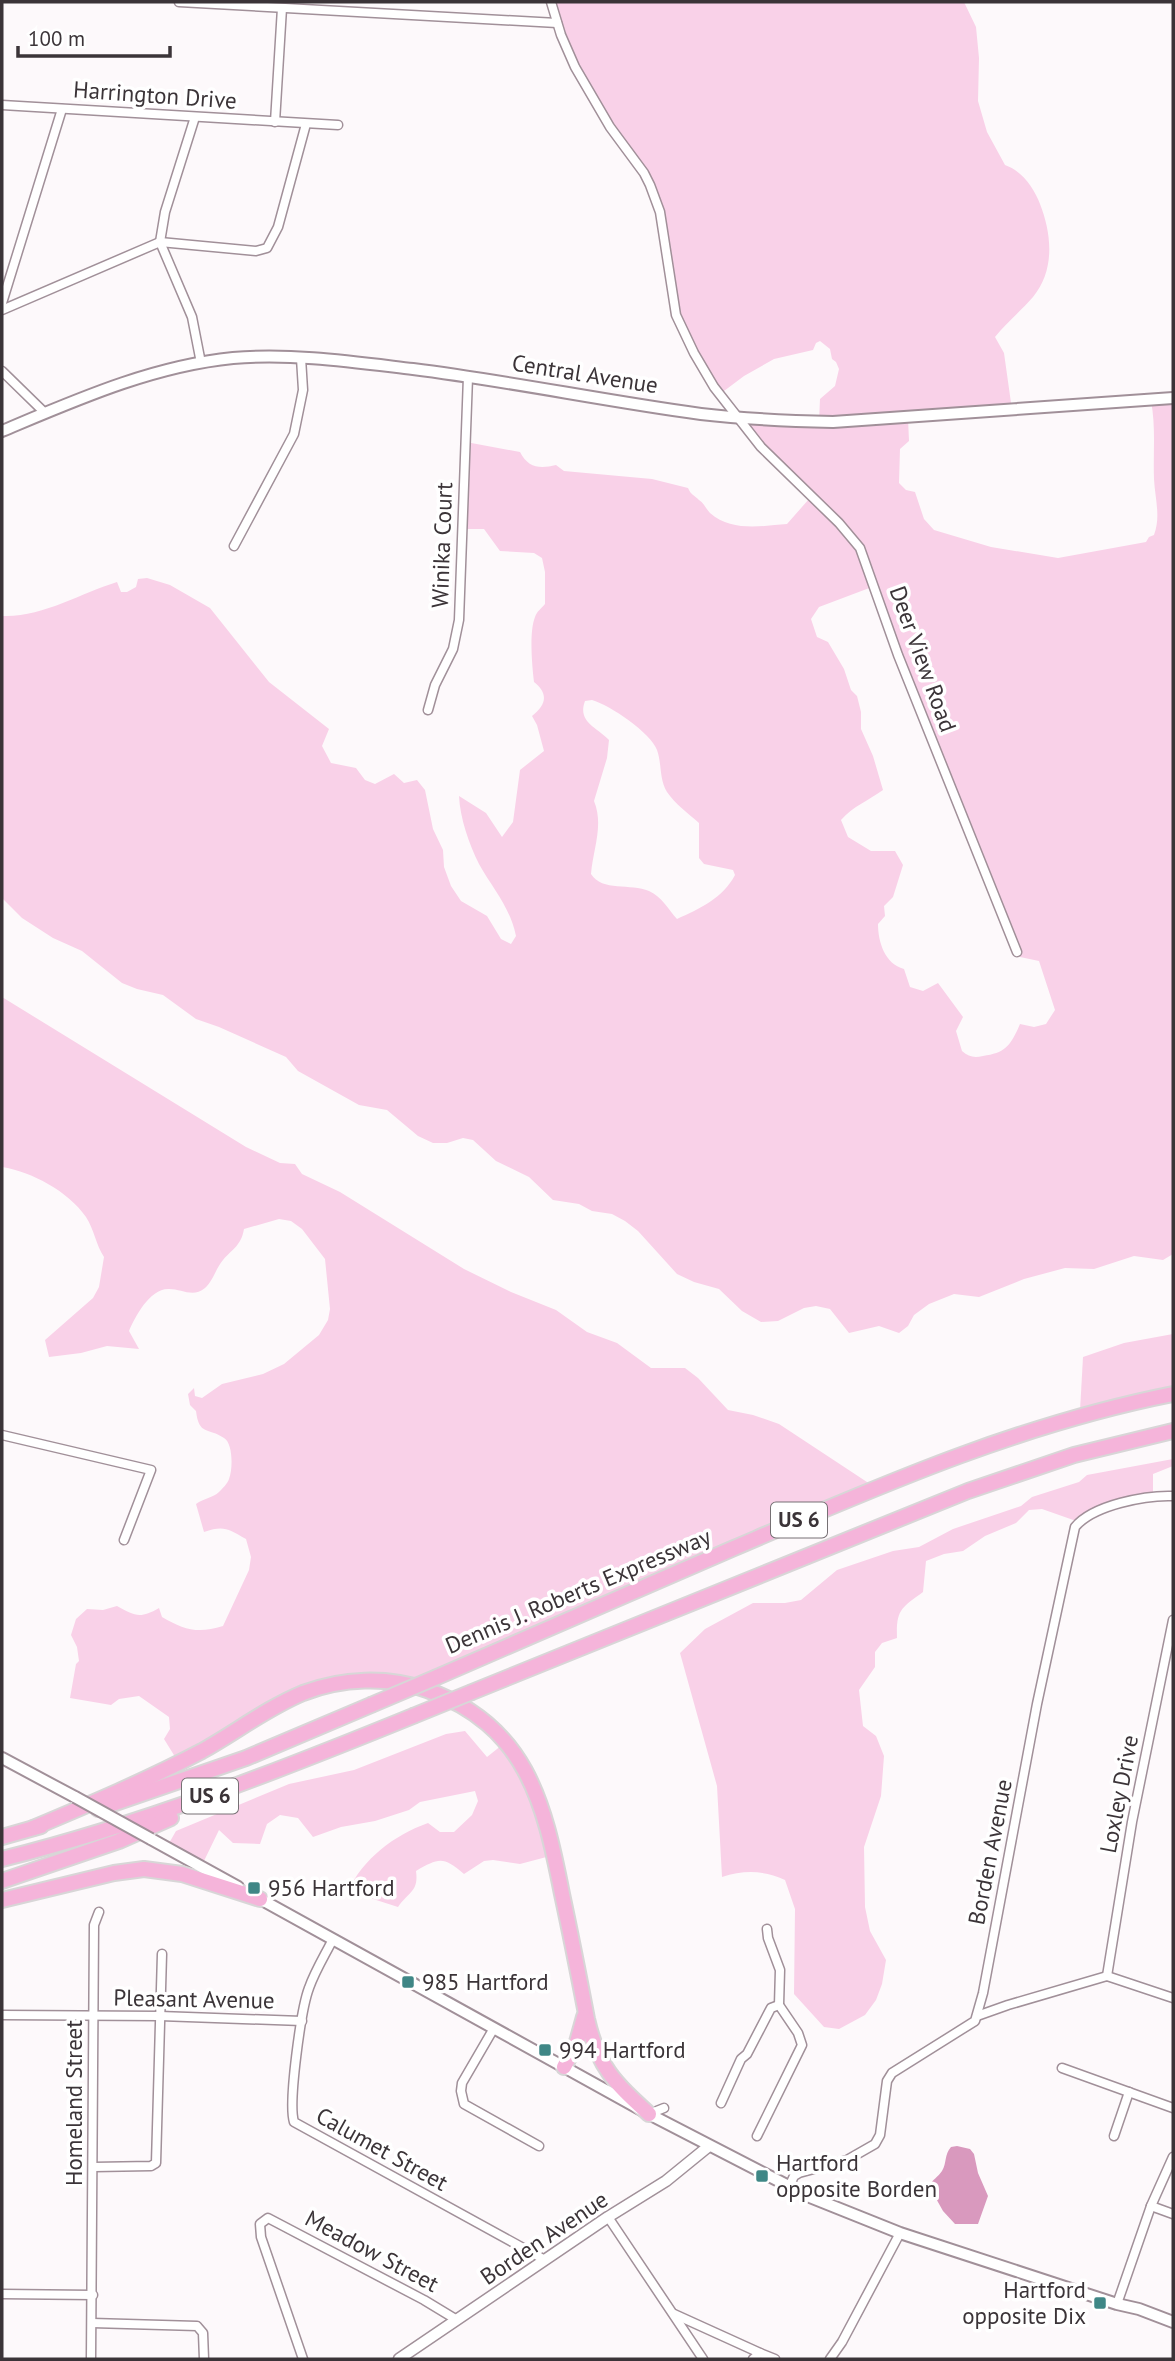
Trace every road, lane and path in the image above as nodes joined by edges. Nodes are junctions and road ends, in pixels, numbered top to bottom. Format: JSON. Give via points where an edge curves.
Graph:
{"nodes":[{"id":1,"x":179,"y":2,"type":"edge"},
{"id":2,"x":551,"y":2,"type":"edge"},
{"id":3,"x":282,"y":8,"type":"junction"},
{"id":4,"x":557,"y":23,"type":"junction"},
{"id":5,"x":2,"y":105,"type":"edge"},
{"id":6,"x":62,"y":109,"type":"junction"},
{"id":7,"x":195,"y":117,"type":"junction"},
{"id":8,"x":275,"y":122,"type":"junction"},
{"id":9,"x":306,"y":124,"type":"junction"},
{"id":10,"x":338,"y":125,"type":"dead end"},
{"id":11,"x":160,"y":242,"type":"junction"},
{"id":12,"x":2,"y":303,"type":"edge"},
{"id":13,"x":2,"y":310,"type":"edge"},
{"id":14,"x":301,"y":358,"type":"junction"},
{"id":15,"x":201,"y":363,"type":"junction"},
{"id":16,"x":2,"y":371,"type":"edge"},
{"id":17,"x":468,"y":377,"type":"junction"},
{"id":18,"x":1173,"y":398,"type":"edge"},
{"id":19,"x":46,"y":413,"type":"junction"},
{"id":20,"x":736,"y":416,"type":"junction"},
{"id":21,"x":2,"y":431,"type":"edge"},
{"id":22,"x":234,"y":546,"type":"dead end"},
{"id":23,"x":428,"y":710,"type":"dead end"},
{"id":24,"x":1017,"y":952,"type":"dead end"},
{"id":25,"x":1173,"y":1394,"type":"edge"},
{"id":26,"x":1173,"y":1431,"type":"edge"},
{"id":27,"x":2,"y":1435,"type":"edge"},
{"id":28,"x":1173,"y":1496,"type":"edge"},
{"id":29,"x":124,"y":1540,"type":"dead end"},
{"id":30,"x":1173,"y":1620,"type":"edge"},
{"id":31,"x":2,"y":1758,"type":"edge"},
{"id":32,"x":226,"y":1790,"type":"junction"},
{"id":33,"x":33,"y":1828,"type":"junction"},
{"id":34,"x":2,"y":1836,"type":"edge"},
{"id":35,"x":2,"y":1860,"type":"edge"},
{"id":36,"x":2,"y":1881,"type":"edge"},
{"id":37,"x":260,"y":1899,"type":"junction"},
{"id":38,"x":2,"y":1900,"type":"edge"},
{"id":39,"x":99,"y":1912,"type":"dead end"},
{"id":40,"x":767,"y":1928,"type":"dead end"},
{"id":41,"x":333,"y":1939,"type":"junction"},
{"id":42,"x":162,"y":1954,"type":"dead end"},
{"id":43,"x":1107,"y":1976,"type":"junction"},
{"id":44,"x":583,"y":1994,"type":"junction"},
{"id":45,"x":1173,"y":1998,"type":"edge"},
{"id":46,"x":779,"y":2005,"type":"junction"},
{"id":47,"x":2,"y":2015,"type":"edge"},
{"id":48,"x":160,"y":2015,"type":"junction"},
{"id":49,"x":93,"y":2016,"type":"junction"},
{"id":50,"x":978,"y":2016,"type":"junction"},
{"id":51,"x":302,"y":2021,"type":"junction"},
{"id":52,"x":494,"y":2028,"type":"junction"},
{"id":53,"x":564,"y":2067,"type":"junction"},
{"id":54,"x":1062,"y":2068,"type":"dead end"},
{"id":55,"x":1129,"y":2092,"type":"junction"},
{"id":56,"x":721,"y":2103,"type":"dead end"},
{"id":57,"x":664,"y":2108,"type":"dead end"},
{"id":58,"x":1173,"y":2108,"type":"edge"},
{"id":59,"x":649,"y":2114,"type":"junction"},
{"id":60,"x":757,"y":2136,"type":"dead end"},
{"id":61,"x":1114,"y":2136,"type":"dead end"},
{"id":62,"x":539,"y":2146,"type":"dead end"},
{"id":63,"x":709,"y":2146,"type":"junction"},
{"id":64,"x":1173,"y":2157,"type":"edge"},
{"id":65,"x":94,"y":2166,"type":"junction"},
{"id":66,"x":789,"y":2187,"type":"junction"},
{"id":67,"x":1151,"y":2206,"type":"junction"},
{"id":68,"x":1173,"y":2214,"type":"edge"},
{"id":69,"x":608,"y":2217,"type":"junction"},
{"id":70,"x":900,"y":2233,"type":"junction"},
{"id":71,"x":544,"y":2260,"type":"junction"},
{"id":72,"x":2,"y":2294,"type":"edge"},
{"id":73,"x":93,"y":2295,"type":"junction"},
{"id":74,"x":1117,"y":2304,"type":"junction"},
{"id":75,"x":674,"y":2314,"type":"junction"},
{"id":76,"x":457,"y":2320,"type":"junction"},
{"id":77,"x":1173,"y":2322,"type":"edge"},
{"id":78,"x":92,"y":2323,"type":"junction"},
{"id":79,"x":757,"y":2356,"type":"edge"},
{"id":80,"x":91,"y":2359,"type":"edge"},
{"id":81,"x":204,"y":2359,"type":"edge"},
{"id":82,"x":303,"y":2359,"type":"edge"},
{"id":83,"x":399,"y":2359,"type":"edge"},
{"id":84,"x":703,"y":2359,"type":"edge"},
{"id":85,"x":775,"y":2359,"type":"edge"},
{"id":86,"x":830,"y":2359,"type":"edge"}],
"edges":[{"from":1,"to":3,"type":"street"},
{"from":2,"to":4,"type":"street","name":"Deer View Road"},
{"from":3,"to":4,"type":"street"},
{"from":3,"to":8,"type":"street"},
{"from":4,"to":20,"type":"street","name":"Deer View Road","via":[[592,97],[650,185],[660,212],[676,315],[694,353]]},
{"from":5,"to":6,"type":"street","name":"Harrington Drive"},
{"from":6,"to":7,"type":"street","name":"Harrington Drive"},
{"from":6,"to":12,"type":"street"},
{"from":7,"to":8,"type":"street","name":"Harrington Drive"},
{"from":7,"to":11,"type":"street"},
{"from":8,"to":9,"type":"street","name":"Harrington Drive"},
{"from":9,"to":10,"type":"street","name":"Harrington Drive"},
{"from":9,"to":11,"type":"street","via":[[278,227],[267,247],[256,251]]},
{"from":11,"to":13,"type":"street"},
{"from":11,"to":15,"type":"street","via":[[192,317]]},
{"from":14,"to":15,"type":"main road","name":"Central Avenue"},
{"from":14,"to":17,"type":"main road","name":"Central Avenue"},
{"from":14,"to":22,"type":"street","via":[[303,390],[294,434]]},
{"from":15,"to":19,"type":"main road","name":"Central Avenue","via":[[154,373]]},
{"from":16,"to":19,"type":"street"},
{"from":17,"to":20,"type":"main road","name":"Central Avenue"},
{"from":17,"to":23,"type":"street","name":"Winika Court","via":[[457,635]]},
{"from":18,"to":20,"type":"main road","name":"Central Avenue","via":[[833,422]]},
{"from":19,"to":21,"type":"main road","name":"Central Avenue"},
{"from":20,"to":24,"type":"street","name":"Deer View Road","via":[[860,548]]},
{"from":25,"to":33,"type":"highway","name":"Dennis J. Roberts Expressway","number":"US 6","bridge":true,"via":[[1083,1415],[941,1461],[211,1771]]},
{"from":26,"to":32,"type":"highway","number":"US 6","bridge":true,"via":[[1074,1455],[968,1490]]},
{"from":27,"to":29,"type":"street","via":[[152,1470]]},
{"from":28,"to":50,"type":"street","name":"Borden Avenue","via":[[1122,1503],[1093,1513],[1075,1527]]},
{"from":30,"to":43,"type":"street","name":"Loxley Drive"},
{"from":31,"to":37,"type":"main road","bridge":true},
{"from":32,"to":35,"type":"highway","number":"US 6"},
{"from":32,"to":36,"type":"highway","via":[[119,1841]]},
{"from":33,"to":34,"type":"highway","name":"Dennis J. Roberts Expressway","number":"US 6"},
{"from":33,"to":44,"type":"highway","via":[[162,1772],[303,1693],[358,1681],[422,1688],[481,1719],[509,1746],[528,1775],[548,1827]]},
{"from":37,"to":38,"type":"highway","via":[[182,1874],[144,1869]]},
{"from":37,"to":41,"type":"main road"},
{"from":39,"to":49,"type":"street","name":"Homeland Street","via":[[94,1925]]},
{"from":40,"to":46,"type":"street","via":[[780,1970]]},
{"from":41,"to":51,"type":"street","name":"Calumet Street","via":[[309,1988]]},
{"from":41,"to":52,"type":"main road"},
{"from":42,"to":48,"type":"street"},
{"from":43,"to":45,"type":"street"},
{"from":43,"to":50,"type":"street"},
{"from":44,"to":53,"type":"highway","via":[[582,2026]]},
{"from":44,"to":59,"type":"highway","via":[[592,2039],[603,2064],[619,2087]]},
{"from":46,"to":56,"type":"street","via":[[771,2008]]},
{"from":46,"to":60,"type":"street","via":[[802,2045]]},
{"from":47,"to":49,"type":"street","name":"Pleasant Avenue"},
{"from":48,"to":49,"type":"street","name":"Pleasant Avenue"},
{"from":48,"to":51,"type":"street","name":"Pleasant Avenue"},
{"from":48,"to":65,"type":"street","via":[[156,2163]]},
{"from":49,"to":65,"type":"street","name":"Homeland Street"},
{"from":50,"to":66,"type":"street","via":[[892,2073],[884,2090],[875,2144],[847,2160],[799,2173]]},
{"from":51,"to":71,"type":"street","name":"Calumet Street","via":[[294,2122]]},
{"from":52,"to":53,"type":"main road"},
{"from":52,"to":62,"type":"street","via":[[462,2083],[464,2104]]},
{"from":53,"to":59,"type":"main road"},
{"from":54,"to":55,"type":"street"},
{"from":55,"to":58,"type":"street"},
{"from":55,"to":61,"type":"street"},
{"from":57,"to":59,"type":"street"},
{"from":59,"to":63,"type":"main road"},
{"from":63,"to":66,"type":"main road"},
{"from":63,"to":69,"type":"street","name":"Borden Avenue","via":[[666,2181]]},
{"from":64,"to":67,"type":"street"},
{"from":65,"to":73,"type":"street","name":"Homeland Street"},
{"from":66,"to":70,"type":"main road"},
{"from":67,"to":68,"type":"street"},
{"from":67,"to":74,"type":"street"},
{"from":69,"to":71,"type":"street","name":"Borden Avenue"},
{"from":69,"to":75,"type":"street"},
{"from":70,"to":74,"type":"main road"},
{"from":70,"to":86,"type":"street"},
{"from":71,"to":76,"type":"street","name":"Borden Avenue"},
{"from":72,"to":73,"type":"street"},
{"from":73,"to":78,"type":"street","name":"Homeland Street"},
{"from":74,"to":77,"type":"main road"},
{"from":75,"to":79,"type":"street"},
{"from":75,"to":84,"type":"street"},
{"from":76,"to":82,"type":"street","name":"Meadow Street","via":[[268,2218],[260,2224],[261,2236]]},
{"from":76,"to":83,"type":"street","name":"Borden Avenue"},
{"from":78,"to":80,"type":"street"},
{"from":78,"to":81,"type":"street","via":[[197,2326]]},
{"from":79,"to":85,"type":"street"}]}
